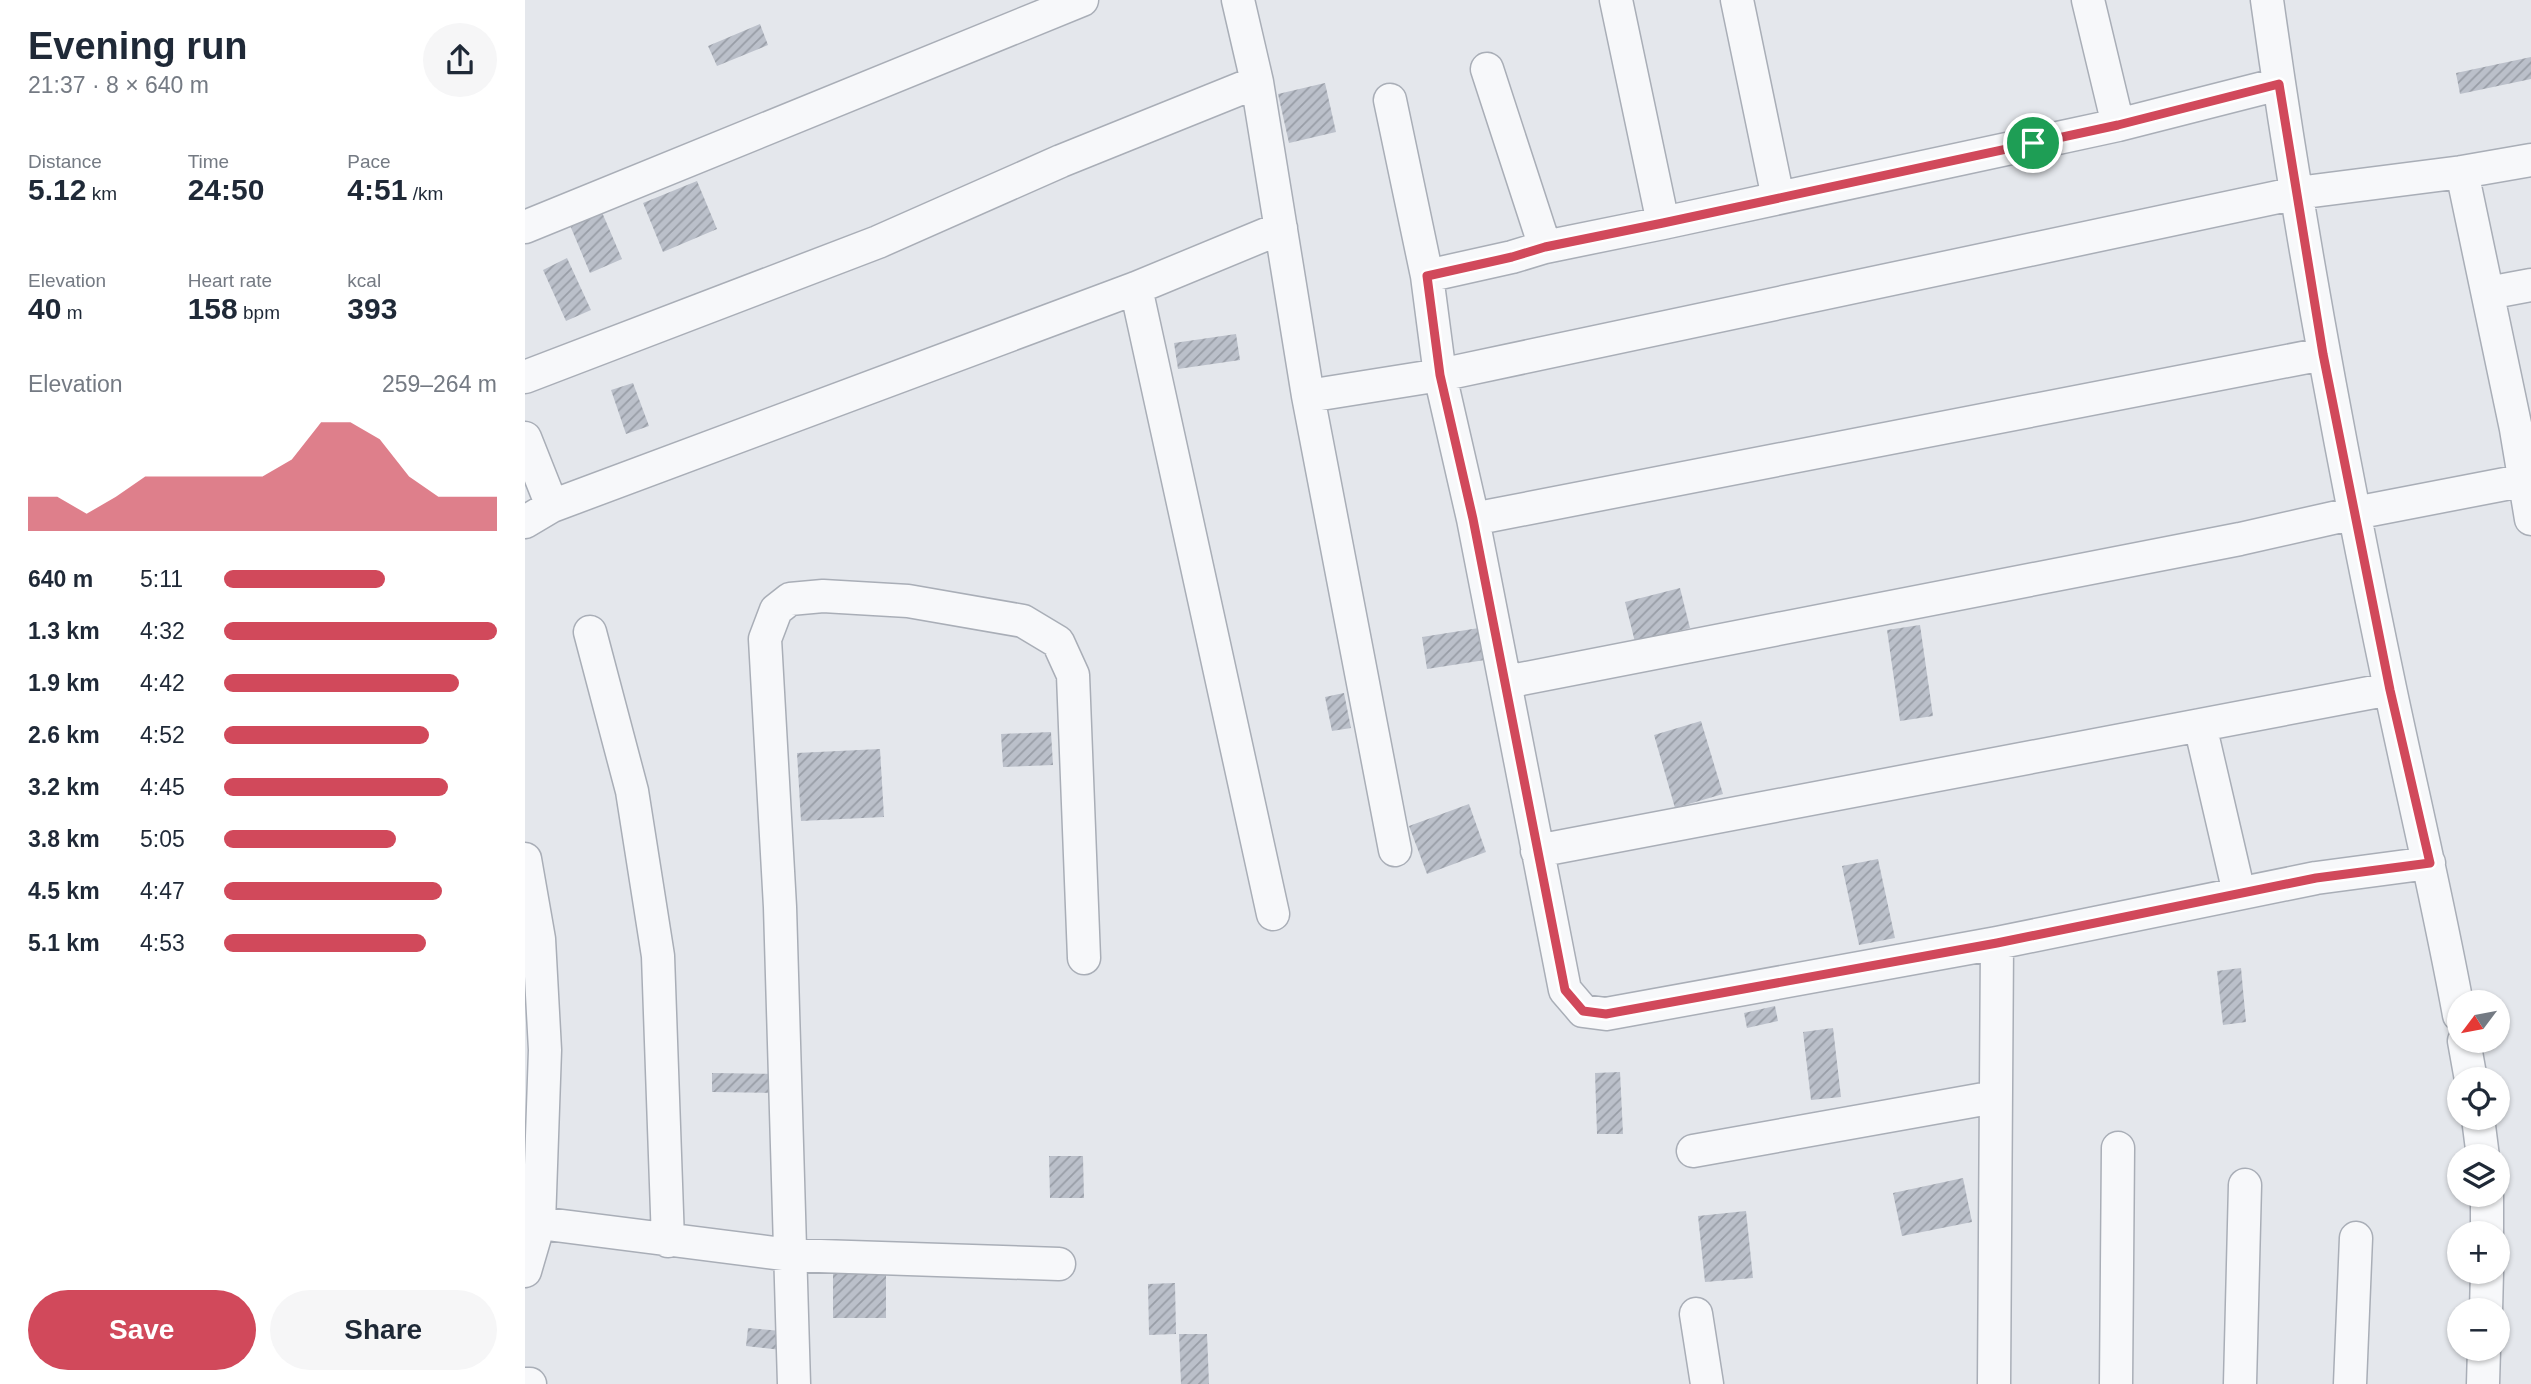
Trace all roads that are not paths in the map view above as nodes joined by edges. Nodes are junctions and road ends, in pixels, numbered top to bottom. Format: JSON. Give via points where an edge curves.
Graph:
{"nodes":[{"id":1,"x":1082,"y":0,"type":"edge"},
{"id":2,"x":1238,"y":0,"type":"edge"},
{"id":3,"x":1616,"y":0,"type":"edge"},
{"id":4,"x":1737,"y":0,"type":"edge"},
{"id":5,"x":2088,"y":0,"type":"edge"},
{"id":6,"x":2267,"y":0,"type":"edge"},
{"id":7,"x":1487,"y":69,"type":"dead end"},
{"id":8,"x":1257,"y":82,"type":"junction"},
{"id":9,"x":2279,"y":84,"type":"junction"},
{"id":10,"x":1390,"y":100,"type":"dead end"},
{"id":11,"x":2118,"y":125,"type":"junction"},
{"id":12,"x":2531,"y":160,"type":"edge"},
{"id":13,"x":2462,"y":172,"type":"junction"},
{"id":14,"x":2297,"y":193,"type":"junction"},
{"id":15,"x":1778,"y":198,"type":"junction"},
{"id":16,"x":1663,"y":223,"type":"junction"},
{"id":17,"x":525,"y":227,"type":"edge"},
{"id":18,"x":1281,"y":228,"type":"junction"},
{"id":19,"x":1545,"y":247,"type":"junction"},
{"id":20,"x":1427,"y":276,"type":"junction"},
{"id":21,"x":2531,"y":285,"type":"edge"},
{"id":22,"x":1136,"y":288,"type":"junction"},
{"id":23,"x":2488,"y":293,"type":"junction"},
{"id":24,"x":2323,"y":354,"type":"junction"},
{"id":25,"x":1440,"y":375,"type":"junction"},
{"id":26,"x":525,"y":377,"type":"edge"},
{"id":27,"x":1308,"y":396,"type":"junction"},
{"id":28,"x":2524,"y":428,"type":"edge"},
{"id":29,"x":525,"y":438,"type":"edge"},
{"id":30,"x":2526,"y":480,"type":"junction"},
{"id":31,"x":552,"y":506,"type":"junction"},
{"id":32,"x":2355,"y":513,"type":"junction"},
{"id":33,"x":1473,"y":519,"type":"junction"},
{"id":34,"x":2531,"y":519,"type":"edge"},
{"id":35,"x":525,"y":522,"type":"edge"},
{"id":36,"x":590,"y":632,"type":"dead end"},
{"id":37,"x":1506,"y":682,"type":"junction"},
{"id":38,"x":2390,"y":690,"type":"junction"},
{"id":39,"x":2200,"y":725,"type":"junction"},
{"id":40,"x":1395,"y":850,"type":"dead end"},
{"id":41,"x":1537,"y":851,"type":"junction"},
{"id":42,"x":525,"y":859,"type":"edge"},
{"id":43,"x":2430,"y":863,"type":"junction"},
{"id":44,"x":2239,"y":894,"type":"junction"},
{"id":45,"x":1273,"y":914,"type":"dead end"},
{"id":46,"x":1997,"y":943,"type":"junction"},
{"id":47,"x":1084,"y":958,"type":"dead end"},
{"id":48,"x":2454,"y":990,"type":"edge"},
{"id":49,"x":535,"y":1050,"type":"edge"},
{"id":50,"x":1995,"y":1097,"type":"junction"},
{"id":51,"x":2118,"y":1147,"type":"dead end"},
{"id":52,"x":1693,"y":1151,"type":"dead end"},
{"id":53,"x":2245,"y":1185,"type":"dead end"},
{"id":54,"x":539,"y":1223,"type":"junction"},
{"id":55,"x":2356,"y":1238,"type":"dead end"},
{"id":56,"x":668,"y":1241,"type":"junction"},
{"id":57,"x":790,"y":1255,"type":"junction"},
{"id":58,"x":1059,"y":1264,"type":"dead end"},
{"id":59,"x":525,"y":1270,"type":"edge"},
{"id":60,"x":1696,"y":1314,"type":"dead end"},
{"id":61,"x":2484,"y":1361,"type":"edge"},
{"id":62,"x":794,"y":1384,"type":"edge"},
{"id":63,"x":1707,"y":1384,"type":"edge"},
{"id":64,"x":1994,"y":1384,"type":"edge"},
{"id":65,"x":2116,"y":1384,"type":"edge"},
{"id":66,"x":2240,"y":1384,"type":"edge"},
{"id":67,"x":2350,"y":1384,"type":"edge"},
{"id":68,"x":2483,"y":1384,"type":"edge"}],
"edges":[{"from":1,"to":17,"type":"street"},
{"from":2,"to":8,"type":"street"},
{"from":3,"to":16,"type":"street"},
{"from":4,"to":15,"type":"street"},
{"from":5,"to":11,"type":"street"},
{"from":6,"to":9,"type":"street"},
{"from":7,"to":19,"type":"street"},
{"from":8,"to":18,"type":"street"},
{"from":8,"to":26,"type":"street","via":[[877,242]]},
{"from":9,"to":11,"type":"street"},
{"from":9,"to":14,"type":"street"},
{"from":10,"to":20,"type":"street"},
{"from":11,"to":15,"type":"street"},
{"from":12,"to":13,"type":"street"},
{"from":13,"to":14,"type":"street"},
{"from":13,"to":23,"type":"street"},
{"from":14,"to":24,"type":"street"},
{"from":14,"to":25,"type":"street"},
{"from":15,"to":16,"type":"street"},
{"from":16,"to":19,"type":"street"},
{"from":18,"to":22,"type":"street"},
{"from":18,"to":27,"type":"street"},
{"from":19,"to":20,"type":"street"},
{"from":20,"to":25,"type":"street"},
{"from":21,"to":23,"type":"street"},
{"from":22,"to":31,"type":"street"},
{"from":22,"to":45,"type":"street"},
{"from":23,"to":28,"type":"street"},
{"from":24,"to":32,"type":"street"},
{"from":24,"to":33,"type":"street"},
{"from":25,"to":27,"type":"street"},
{"from":25,"to":33,"type":"street"},
{"from":27,"to":40,"type":"street"},
{"from":28,"to":30,"type":"street"},
{"from":29,"to":31,"type":"street"},
{"from":30,"to":32,"type":"street"},
{"from":30,"to":34,"type":"street"},
{"from":31,"to":35,"type":"street"},
{"from":32,"to":37,"type":"street"},
{"from":32,"to":38,"type":"street"},
{"from":33,"to":37,"type":"street"},
{"from":36,"to":56,"type":"street","via":[[632,791],[658,956]]},
{"from":37,"to":41,"type":"street"},
{"from":38,"to":39,"type":"street"},
{"from":38,"to":43,"type":"street"},
{"from":39,"to":41,"type":"street"},
{"from":39,"to":44,"type":"street"},
{"from":41,"to":46,"type":"street","via":[[1565,990],[1583,1011],[1606,1014]]},
{"from":42,"to":49,"type":"street","via":[[539,939]]},
{"from":43,"to":44,"type":"street"},
{"from":43,"to":48,"type":"street"},
{"from":44,"to":46,"type":"street"},
{"from":46,"to":50,"type":"street"},
{"from":47,"to":57,"type":"street","via":[[1073,675],[1058,642],[1023,621],[908,601],[823,596],[790,599],[776,610],[765,639],[780,907]]},
{"from":49,"to":54,"type":"street"},
{"from":50,"to":52,"type":"street"},
{"from":50,"to":64,"type":"street"},
{"from":51,"to":65,"type":"street"},
{"from":53,"to":66,"type":"street"},
{"from":54,"to":56,"type":"street"},
{"from":54,"to":59,"type":"street"},
{"from":55,"to":67,"type":"street"},
{"from":56,"to":57,"type":"street"},
{"from":57,"to":58,"type":"street"},
{"from":57,"to":62,"type":"street"},
{"from":60,"to":63,"type":"street"},
{"from":61,"to":68,"type":"street"}]}
